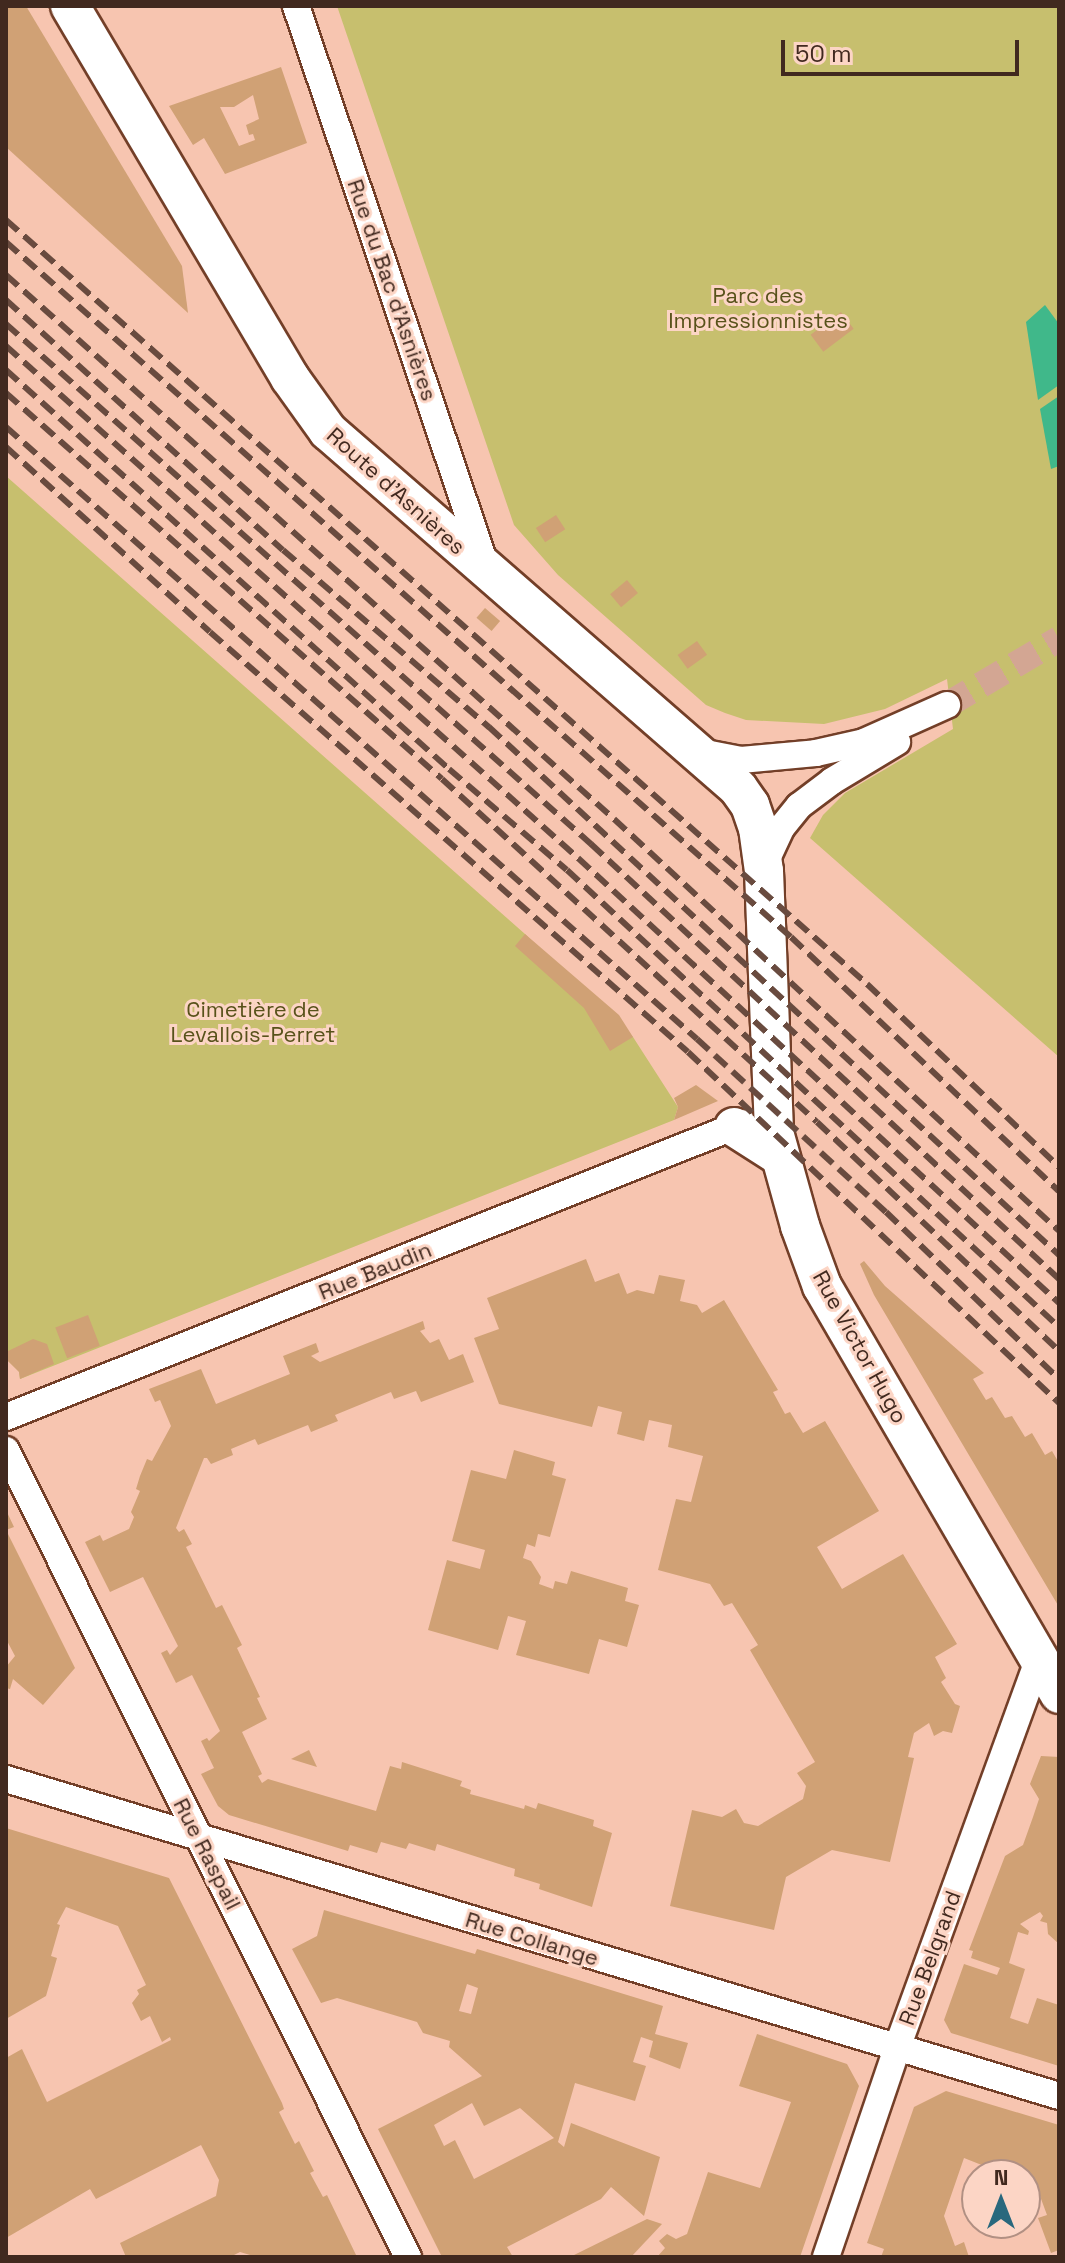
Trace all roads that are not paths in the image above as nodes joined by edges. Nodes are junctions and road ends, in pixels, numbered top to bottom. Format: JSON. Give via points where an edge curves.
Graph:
{"nodes":[{"id":1,"x":70,"y":6,"type":"edge"},
{"id":2,"x":296,"y":6,"type":"edge"},
{"id":3,"x":488,"y":574,"type":"junction"},
{"id":4,"x":695,"y":751,"type":"junction"},
{"id":5,"x":770,"y":827,"type":"junction"},
{"id":6,"x":739,"y":1125,"type":"joint"},
{"id":7,"x":778,"y":1155,"type":"junction"},
{"id":8,"x":6,"y":1417,"type":"edge"},
{"id":9,"x":6,"y":1450,"type":"edge"},
{"id":10,"x":1038,"y":1660,"type":"junction"},
{"id":11,"x":1059,"y":1694,"type":"edge"},
{"id":12,"x":6,"y":1779,"type":"edge"},
{"id":13,"x":199,"y":1838,"type":"junction"},
{"id":14,"x":897,"y":2048,"type":"junction"},
{"id":15,"x":1059,"y":2096,"type":"edge"},
{"id":16,"x":408,"y":2257,"type":"edge"},
{"id":17,"x":826,"y":2257,"type":"edge"}],
"edges":[{"from":1,"to":3,"type":"main road","name":"Route d'Asnières","via":[[306,404],[351,454]]},
{"from":2,"to":3,"type":"street","name":"Rue du Bac d’Asnières"},
{"from":3,"to":4,"type":"main road","name":"Route d'Asnières"},
{"from":4,"to":5,"type":"main road","name":"Rue Victor Hugo","via":[[738,788]]},
{"from":4,"to":5,"type":"street","via":[[741,760],[816,753],[864,742],[947,705]]},
{"from":5,"to":7,"type":"main road","name":"Rue Victor Hugo","via":[[764,871]]},
{"from":6,"to":7,"type":"main road"},
{"from":6,"to":8,"type":"street","name":"Rue Baudin"},
{"from":7,"to":10,"type":"main road","name":"Rue Victor Hugo","via":[[822,1286]]},
{"from":9,"to":13,"type":"street","name":"Rue Raspail"},
{"from":10,"to":11,"type":"main road","name":"Rue Victor Hugo"},
{"from":10,"to":14,"type":"street","name":"Rue Belgrand"},
{"from":12,"to":13,"type":"street","name":"Rue Collange"},
{"from":13,"to":14,"type":"street","name":"Rue Collange"},
{"from":13,"to":16,"type":"street","name":"Rue Raspail"},
{"from":14,"to":15,"type":"street","name":"Rue Collange"},
{"from":14,"to":17,"type":"street","name":"Rue Belgrand"}]}
